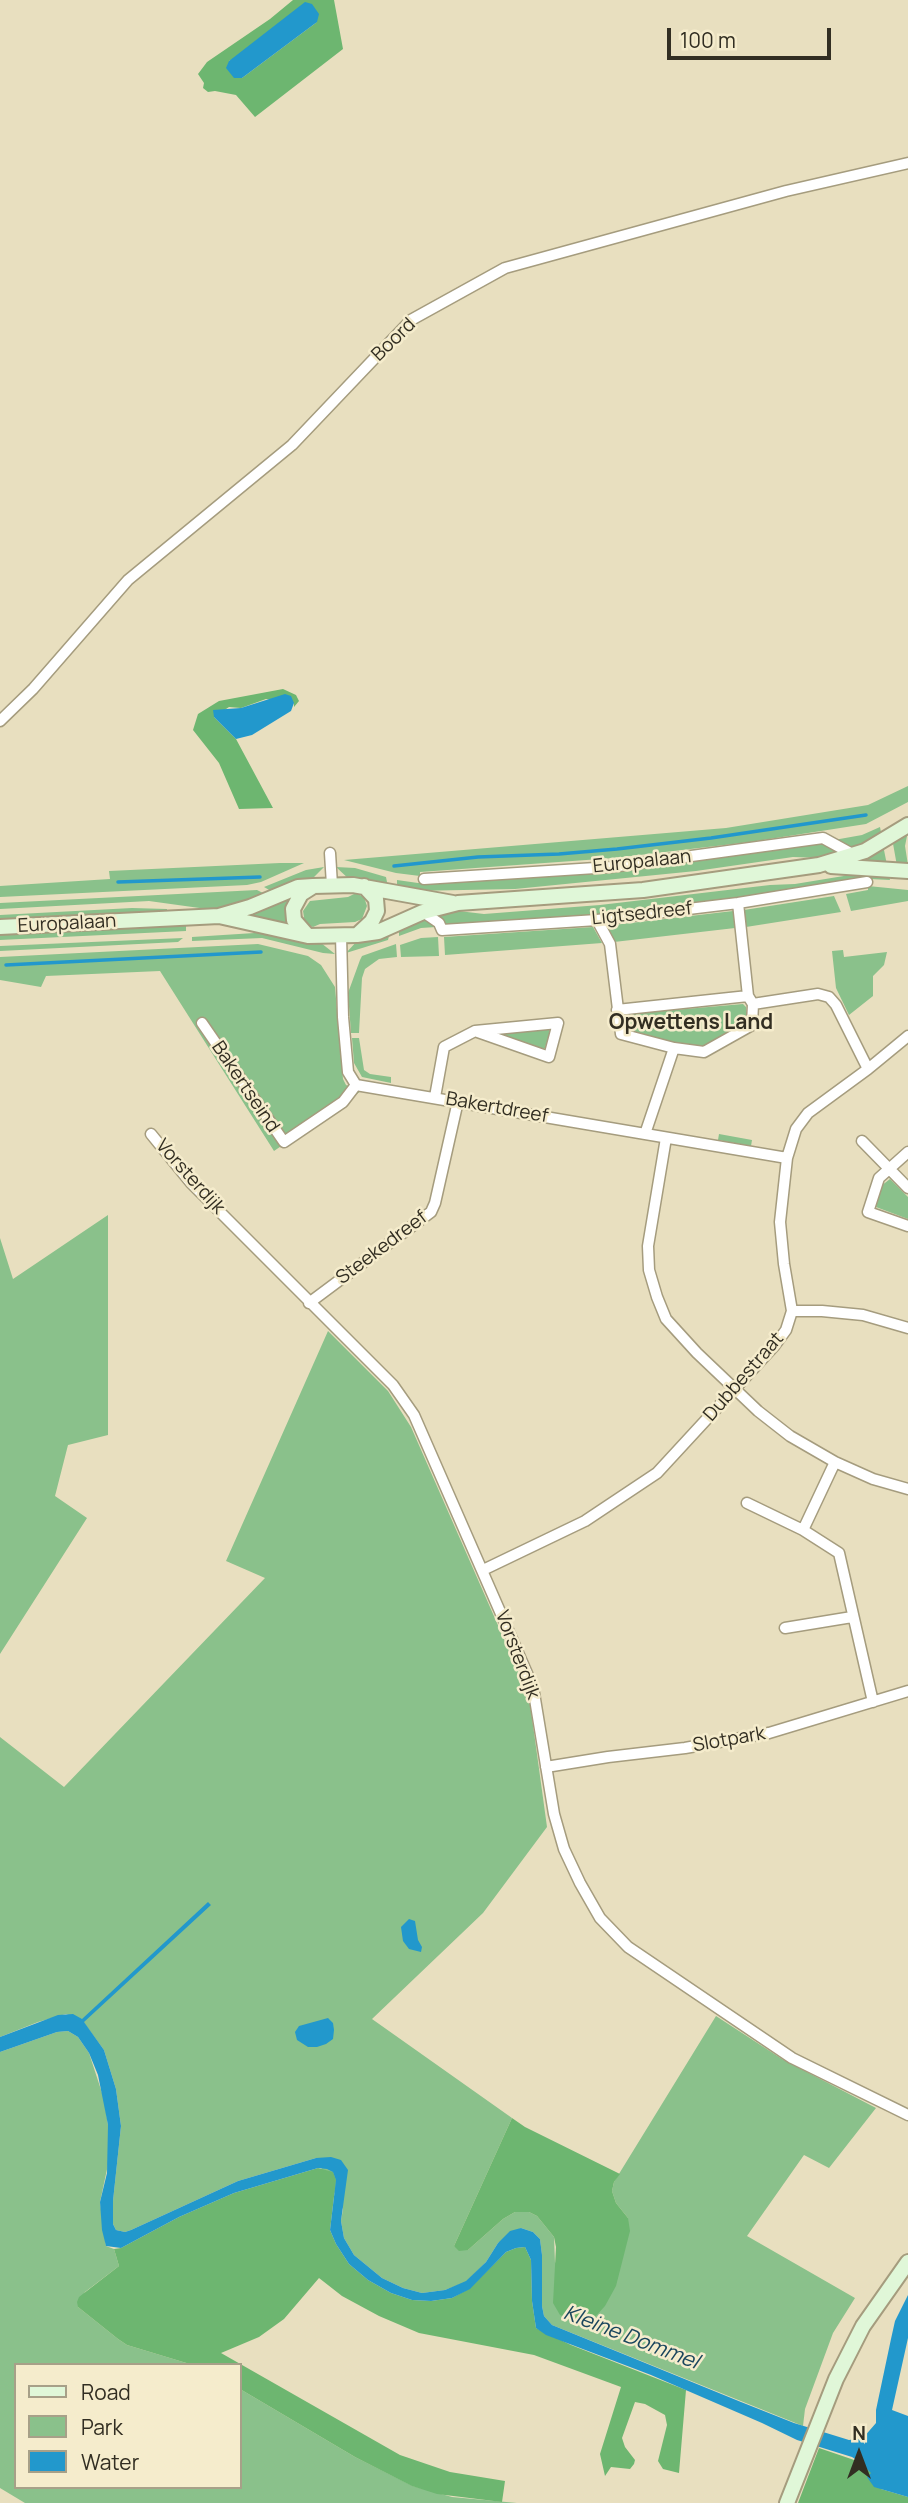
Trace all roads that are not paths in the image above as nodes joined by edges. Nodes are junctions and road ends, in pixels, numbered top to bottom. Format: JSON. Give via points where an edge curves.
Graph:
{"nodes":[{"id":1,"x":908,"y":163,"type":"edge"},
{"id":2,"x":0,"y":721,"type":"edge"},
{"id":3,"x":908,"y":825,"type":"edge"},
{"id":4,"x":330,"y":853,"type":"dead end"},
{"id":5,"x":855,"y":855,"type":"junction"},
{"id":6,"x":819,"y":865,"type":"junction"},
{"id":7,"x":908,"y":871,"type":"edge"},
{"id":8,"x":424,"y":879,"type":"dead end"},
{"id":9,"x":867,"y":882,"type":"dead end"},
{"id":10,"x":332,"y":885,"type":"junction"},
{"id":11,"x":313,"y":886,"type":"junction"},
{"id":12,"x":364,"y":886,"type":"junction"},
{"id":13,"x":458,"y":904,"type":"junction"},
{"id":14,"x":738,"y":904,"type":"junction"},
{"id":15,"x":423,"y":912,"type":"junction"},
{"id":16,"x":219,"y":916,"type":"junction"},
{"id":17,"x":597,"y":920,"type":"junction"},
{"id":18,"x":0,"y":927,"type":"edge"},
{"id":19,"x":357,"y":935,"type":"junction"},
{"id":20,"x":308,"y":936,"type":"junction"},
{"id":21,"x":341,"y":936,"type":"junction"},
{"id":22,"x":750,"y":1000,"type":"junction"},
{"id":23,"x":617,"y":1010,"type":"junction"},
{"id":24,"x":202,"y":1023,"type":"dead end"},
{"id":25,"x":475,"y":1031,"type":"junction"},
{"id":26,"x":908,"y":1036,"type":"edge"},
{"id":27,"x":674,"y":1048,"type":"junction"},
{"id":28,"x":868,"y":1069,"type":"junction"},
{"id":29,"x":356,"y":1085,"type":"junction"},
{"id":30,"x":435,"y":1097,"type":"junction"},
{"id":31,"x":458,"y":1101,"type":"junction"},
{"id":32,"x":151,"y":1134,"type":"dead end"},
{"id":33,"x":645,"y":1135,"type":"junction"},
{"id":34,"x":666,"y":1138,"type":"junction"},
{"id":35,"x":862,"y":1141,"type":"dead end"},
{"id":36,"x":908,"y":1152,"type":"edge"},
{"id":37,"x":787,"y":1158,"type":"junction"},
{"id":38,"x":889,"y":1170,"type":"junction"},
{"id":39,"x":908,"y":1188,"type":"edge"},
{"id":40,"x":908,"y":1226,"type":"edge"},
{"id":41,"x":309,"y":1303,"type":"junction"},
{"id":42,"x":792,"y":1311,"type":"junction"},
{"id":43,"x":908,"y":1328,"type":"edge"},
{"id":44,"x":736,"y":1390,"type":"junction"},
{"id":45,"x":835,"y":1462,"type":"junction"},
{"id":46,"x":908,"y":1489,"type":"edge"},
{"id":47,"x":747,"y":1503,"type":"dead end"},
{"id":48,"x":803,"y":1530,"type":"junction"},
{"id":49,"x":484,"y":1570,"type":"junction"},
{"id":50,"x":852,"y":1617,"type":"junction"},
{"id":51,"x":785,"y":1628,"type":"dead end"},
{"id":52,"x":908,"y":1691,"type":"edge"},
{"id":53,"x":873,"y":1702,"type":"junction"},
{"id":54,"x":546,"y":1767,"type":"junction"},
{"id":55,"x":908,"y":2115,"type":"edge"},
{"id":56,"x":908,"y":2262,"type":"edge"},
{"id":57,"x":787,"y":2503,"type":"edge"}],
"edges":[{"from":1,"to":2,"type":"street","name":"Boord","via":[[786,191],[505,268],[411,320],[292,445],[128,580]]},
{"from":3,"to":5,"type":"main road","name":"Europalaan"},
{"from":4,"to":10,"type":"street"},
{"from":5,"to":6,"type":"main road","name":"Europalaan"},
{"from":5,"to":8,"type":"street","name":"Europalaan","via":[[823,838],[611,867]]},
{"from":6,"to":7,"type":"main road","name":"Europalaan"},
{"from":6,"to":13,"type":"main road","name":"Europalaan","via":[[643,890]]},
{"from":9,"to":14,"type":"street","name":"Ligtsedreef"},
{"from":10,"to":11,"type":"main road"},
{"from":10,"to":12,"type":"main road"},
{"from":11,"to":16,"type":"main road","name":"Europalaan","via":[[298,887]]},
{"from":11,"to":20,"type":"main road","via":[[301,894],[293,909],[297,925]]},
{"from":12,"to":13,"type":"main road","name":"Europalaan"},
{"from":12,"to":19,"type":"main road","via":[[376,900],[377,911]]},
{"from":13,"to":15,"type":"main road","name":"Europalaan"},
{"from":14,"to":17,"type":"street","name":"Ligtsedreef"},
{"from":14,"to":22,"type":"street"},
{"from":15,"to":17,"type":"street","name":"Ligtsedreef","via":[[442,930]]},
{"from":15,"to":19,"type":"main road","name":"Europalaan","via":[[378,932]]},
{"from":16,"to":18,"type":"main road","name":"Europalaan"},
{"from":16,"to":20,"type":"main road","name":"Europalaan"},
{"from":17,"to":23,"type":"street","via":[[610,944]]},
{"from":19,"to":21,"type":"main road"},
{"from":20,"to":21,"type":"main road"},
{"from":21,"to":29,"type":"street","via":[[348,1072]]},
{"from":22,"to":23,"type":"street"},
{"from":22,"to":27,"type":"street","via":[[752,1025],[704,1052]]},
{"from":22,"to":28,"type":"street","via":[[829,997]]},
{"from":23,"to":27,"type":"street","via":[[621,1034]]},
{"from":24,"to":29,"type":"street","name":"Bakertseind","via":[[284,1142],[343,1102]]},
{"from":25,"to":25,"type":"street","via":[[550,1057],[558,1023],[516,1027]]},
{"from":25,"to":30,"type":"street","via":[[444,1047]]},
{"from":26,"to":28,"type":"street","name":"Dubbestraat"},
{"from":27,"to":33,"type":"street"},
{"from":28,"to":37,"type":"street","name":"Dubbestraat","via":[[803,1118]]},
{"from":29,"to":30,"type":"street","name":"Bakertdreef"},
{"from":30,"to":31,"type":"street","name":"Bakertdreef"},
{"from":31,"to":33,"type":"street","name":"Bakertdreef"},
{"from":31,"to":41,"type":"street","name":"Steekedreef","via":[[431,1213]]},
{"from":32,"to":41,"type":"street","name":"Vorsterdijk","via":[[191,1183]]},
{"from":33,"to":34,"type":"street","name":"Bakertdreef"},
{"from":34,"to":37,"type":"street","name":"Bakertdreef"},
{"from":34,"to":44,"type":"street","via":[[648,1246],[649,1269],[666,1319]]},
{"from":35,"to":38,"type":"street"},
{"from":36,"to":38,"type":"street"},
{"from":37,"to":42,"type":"street","name":"Dubbestraat","via":[[780,1222]]},
{"from":38,"to":39,"type":"street"},
{"from":38,"to":40,"type":"street","via":[[879,1178],[868,1212]]},
{"from":41,"to":49,"type":"street","name":"Vorsterdijk","via":[[393,1385],[414,1415]]},
{"from":42,"to":43,"type":"street","via":[[863,1315]]},
{"from":42,"to":44,"type":"street","name":"Dubbestraat","via":[[786,1330]]},
{"from":44,"to":45,"type":"street","via":[[790,1436]]},
{"from":44,"to":49,"type":"street","name":"Dubbestraat","via":[[656,1474],[585,1521]]},
{"from":45,"to":46,"type":"street"},
{"from":45,"to":48,"type":"street"},
{"from":47,"to":48,"type":"street"},
{"from":48,"to":50,"type":"street","via":[[839,1553]]},
{"from":49,"to":54,"type":"street","name":"Vorsterdijk","via":[[533,1687]]},
{"from":50,"to":51,"type":"street"},
{"from":50,"to":53,"type":"street"},
{"from":52,"to":53,"type":"street","name":"Slotpark"},
{"from":53,"to":54,"type":"street","name":"Slotpark","via":[[769,1733]]},
{"from":54,"to":55,"type":"street","name":"Vorsterdijk","via":[[564,1849],[600,1917],[628,1947],[792,2058]]},
{"from":56,"to":57,"type":"main road","via":[[863,2326],[836,2379]]}]}
